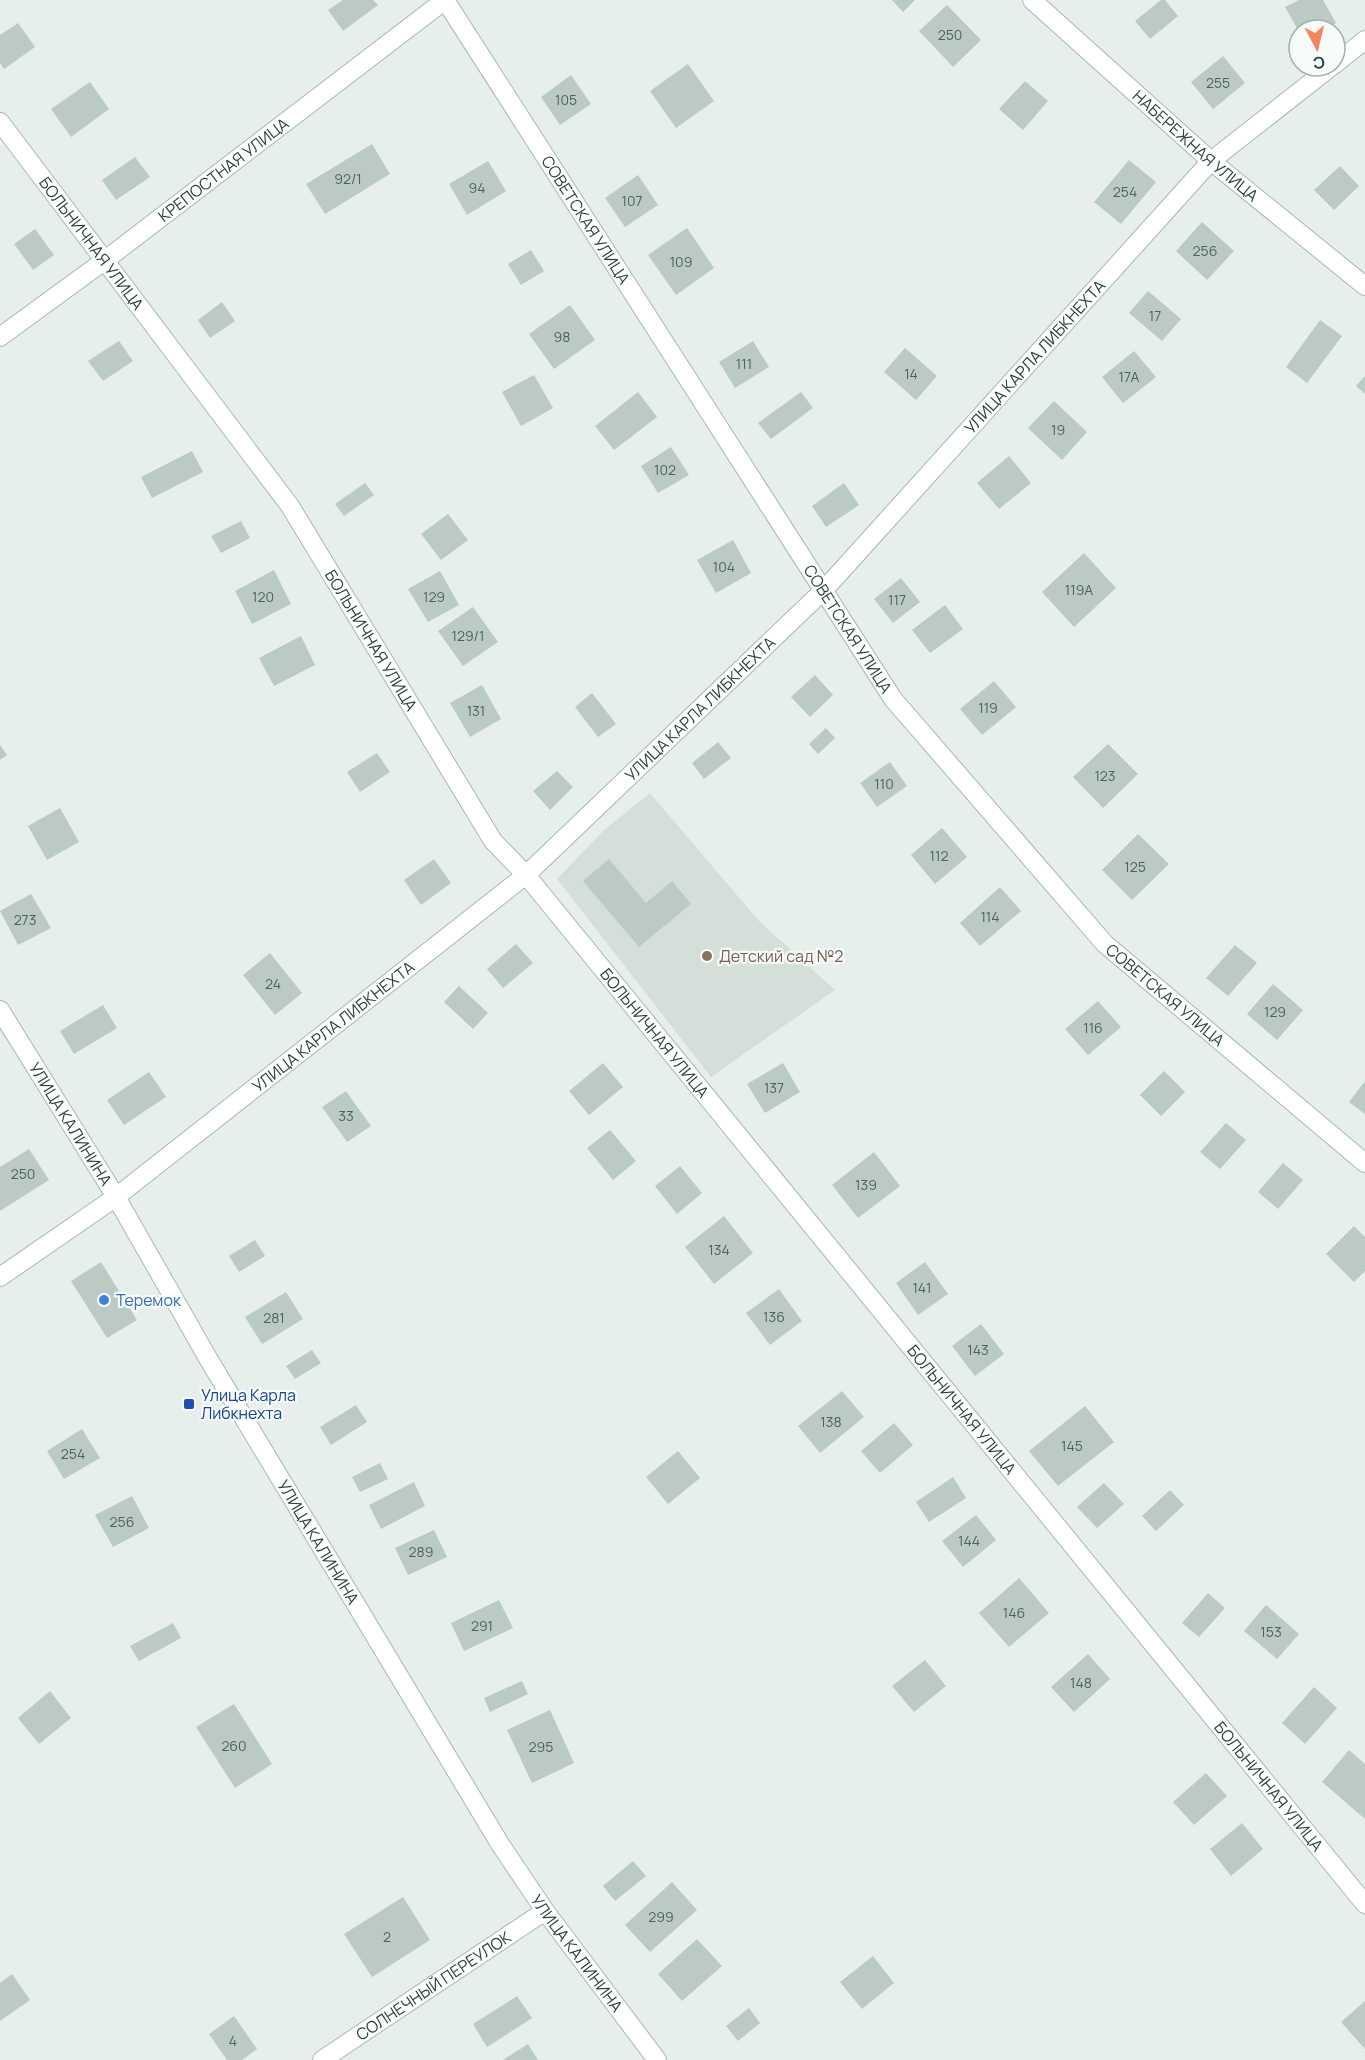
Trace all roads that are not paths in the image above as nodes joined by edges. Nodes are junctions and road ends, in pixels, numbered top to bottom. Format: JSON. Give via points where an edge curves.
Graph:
{"nodes":[{"id":1,"x":445,"y":0,"type":"edge"},
{"id":2,"x":1032,"y":0,"type":"edge"},
{"id":3,"x":1365,"y":40,"type":"edge"},
{"id":4,"x":1347,"y":55,"type":"edge"},
{"id":5,"x":1317,"y":78,"type":"edge"},
{"id":6,"x":0,"y":122,"type":"edge"},
{"id":7,"x":1211,"y":161,"type":"junction"},
{"id":8,"x":104,"y":261,"type":"junction"},
{"id":9,"x":1365,"y":286,"type":"edge"},
{"id":10,"x":0,"y":338,"type":"edge"},
{"id":11,"x":824,"y":590,"type":"junction"},
{"id":12,"x":526,"y":875,"type":"junction"},
{"id":13,"x":0,"y":1010,"type":"edge"},
{"id":14,"x":1365,"y":1163,"type":"edge"},
{"id":15,"x":116,"y":1197,"type":"junction"},
{"id":16,"x":0,"y":1277,"type":"edge"},
{"id":17,"x":1365,"y":1904,"type":"edge"},
{"id":18,"x":545,"y":1911,"type":"junction"},
{"id":19,"x":322,"y":2060,"type":"edge"},
{"id":20,"x":657,"y":2060,"type":"edge"}],
"edges":[{"from":1,"to":8,"type":"street","name":"КРЕПОСТНАЯ УЛИЦА"},
{"from":1,"to":11,"type":"street","name":"СОВЕТСКАЯ УЛИЦА"},
{"from":2,"to":7,"type":"street","name":"НАБЕРЕЖНАЯ УЛИЦА"},
{"from":3,"to":4,"type":"street","name":"УЛИЦА КАРЛА ЛИБКНЕХТА"},
{"from":5,"to":7,"type":"street","name":"УЛИЦА КАРЛА ЛИБКНЕХТА"},
{"from":6,"to":8,"type":"street","name":"БОЛЬНИЧНАЯ УЛИЦА"},
{"from":7,"to":9,"type":"street","name":"НАБЕРЕЖНАЯ УЛИЦА"},
{"from":7,"to":11,"type":"street","name":"УЛИЦА КАРЛА ЛИБКНЕХТА"},
{"from":8,"to":10,"type":"street","name":"КРЕПОСТНАЯ УЛИЦА"},
{"from":8,"to":12,"type":"street","name":"БОЛЬНИЧНАЯ УЛИЦА","via":[[290,506],[493,841]]},
{"from":11,"to":12,"type":"street","name":"УЛИЦА КАРЛА ЛИБКНЕХТА"},
{"from":11,"to":14,"type":"street","name":"СОВЕТСКАЯ УЛИЦА","via":[[893,699],[1105,944]]},
{"from":12,"to":15,"type":"street","name":"УЛИЦА КАРЛА ЛИБКНЕХТА"},
{"from":12,"to":17,"type":"street","name":"БОЛЬНИЧНАЯ УЛИЦА"},
{"from":13,"to":15,"type":"street","name":"УЛИЦА КАЛИНИНА"},
{"from":15,"to":16,"type":"street","name":"УЛИЦА КАРЛА ЛИБКНЕХТА"},
{"from":15,"to":18,"type":"street","name":"УЛИЦА КАЛИНИНА","via":[[221,1380]]},
{"from":18,"to":19,"type":"street","name":"СОЛНЕЧНЫЙ ПЕРЕУЛОК"},
{"from":18,"to":20,"type":"street","name":"УЛИЦА КАЛИНИНА"}]}
